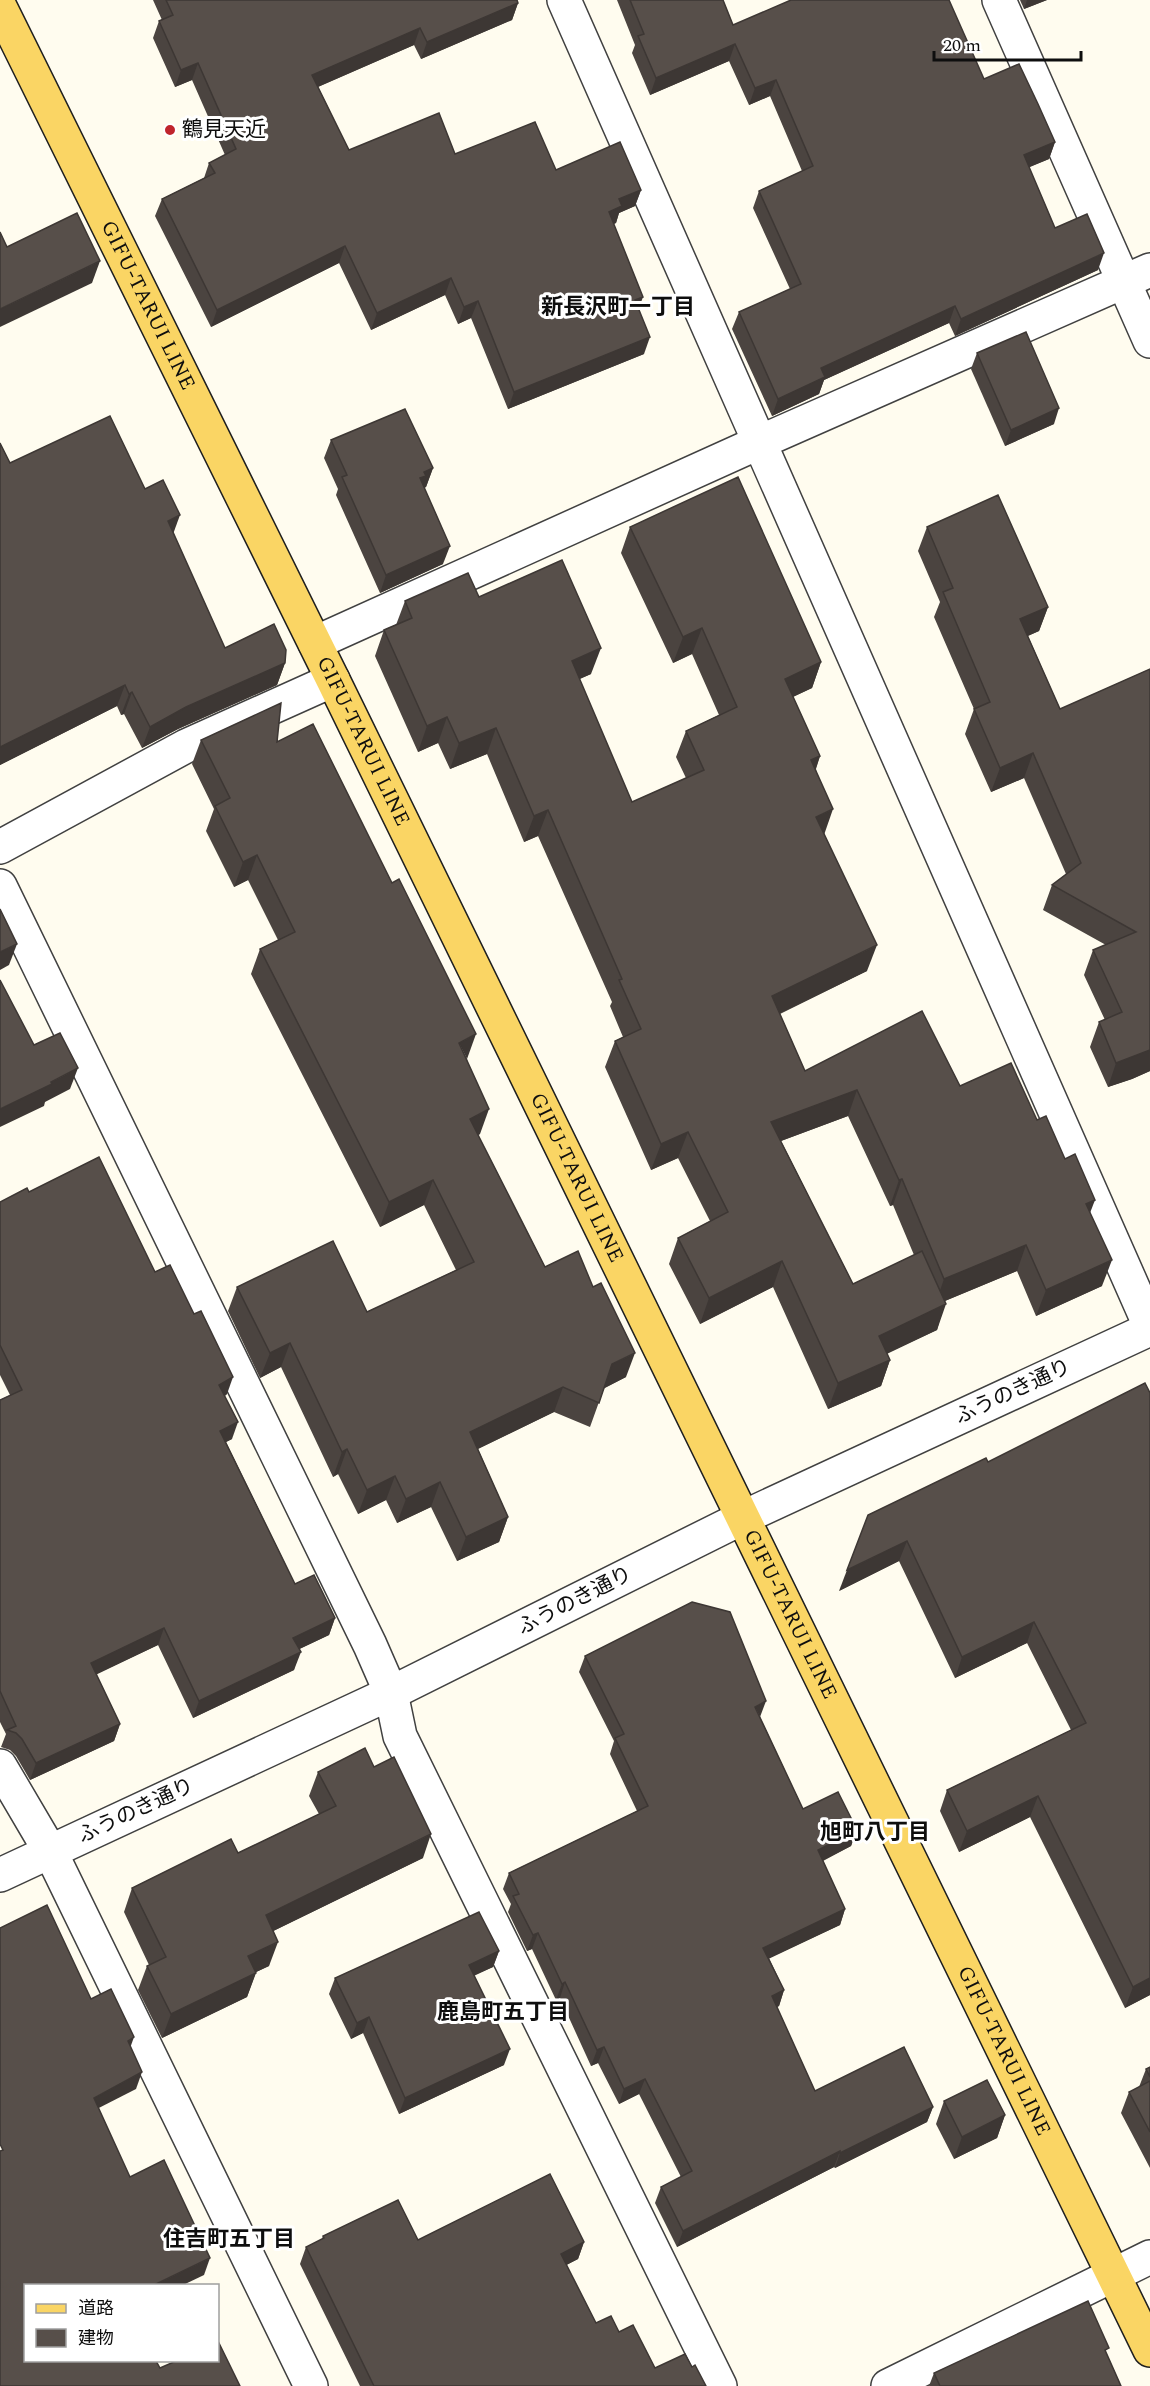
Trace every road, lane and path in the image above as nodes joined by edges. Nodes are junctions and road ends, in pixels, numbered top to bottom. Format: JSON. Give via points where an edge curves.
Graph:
{"nodes":[{"id":1,"x":564,"y":0,"type":"edge"},
{"id":2,"x":999,"y":0,"type":"edge"},
{"id":3,"x":0,"y":7,"type":"edge"},
{"id":4,"x":1137,"y":276,"type":"edge"},
{"id":5,"x":1150,"y":341,"type":"edge"},
{"id":6,"x":760,"y":442,"type":"junction"},
{"id":7,"x":315,"y":643,"type":"junction"},
{"id":8,"x":333,"y":680,"type":"junction"},
{"id":9,"x":0,"y":847,"type":"edge"},
{"id":10,"x":0,"y":886,"type":"edge"},
{"id":11,"x":1150,"y":1328,"type":"edge"},
{"id":12,"x":744,"y":1516,"type":"junction"},
{"id":13,"x":391,"y":1693,"type":"junction"},
{"id":14,"x":0,"y":1766,"type":"edge"},
{"id":15,"x":50,"y":1851,"type":"junction"},
{"id":16,"x":0,"y":1875,"type":"edge"},
{"id":17,"x":1150,"y":2257,"type":"edge"},
{"id":18,"x":1114,"y":2275,"type":"junction"},
{"id":19,"x":1150,"y":2350,"type":"edge"},
{"id":20,"x":311,"y":2386,"type":"edge"},
{"id":21,"x":720,"y":2386,"type":"edge"},
{"id":22,"x":888,"y":2386,"type":"edge"}],
"edges":[{"from":1,"to":6,"type":"street"},
{"from":2,"to":4,"type":"street"},
{"from":3,"to":7,"type":"main road","name":"GIFU-TARUI LINE"},
{"from":4,"to":5,"type":"street"},
{"from":4,"to":6,"type":"street"},
{"from":6,"to":7,"type":"street"},
{"from":6,"to":11,"type":"street"},
{"from":7,"to":8,"type":"main road","name":"GIFU-TARUI LINE"},
{"from":8,"to":9,"type":"street","via":[[186,746]]},
{"from":8,"to":12,"type":"main road","name":"GIFU-TARUI LINE"},
{"from":10,"to":13,"type":"street"},
{"from":11,"to":12,"type":"street","name":"ふうのき通り"},
{"from":12,"to":13,"type":"street","name":"ふうのき通り"},
{"from":12,"to":18,"type":"main road","name":"GIFU-TARUI LINE"},
{"from":13,"to":15,"type":"street","name":"ふうのき通り"},
{"from":13,"to":21,"type":"street","via":[[400,1736]]},
{"from":14,"to":15,"type":"street"},
{"from":15,"to":16,"type":"street","name":"ふうのき通り"},
{"from":15,"to":20,"type":"street"},
{"from":17,"to":18,"type":"street"},
{"from":18,"to":19,"type":"main road","name":"GIFU-TARUI LINE"},
{"from":18,"to":22,"type":"street"}]}
